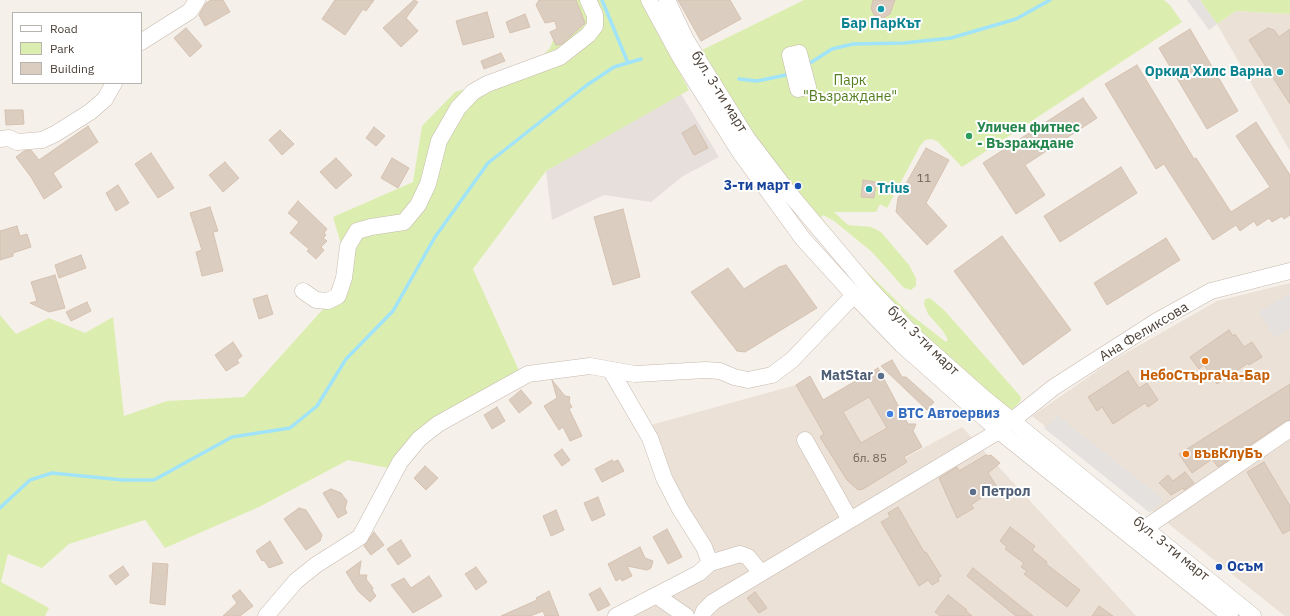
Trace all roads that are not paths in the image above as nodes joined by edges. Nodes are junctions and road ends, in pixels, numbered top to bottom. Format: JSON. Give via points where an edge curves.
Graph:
{"nodes":[{"id":1,"x":197,"y":0,"type":"edge"},
{"id":2,"x":588,"y":0,"type":"edge"},
{"id":3,"x":649,"y":0,"type":"edge"},
{"id":4,"x":667,"y":0,"type":"edge"},
{"id":5,"x":142,"y":41,"type":"edge"},
{"id":6,"x":113,"y":84,"type":"edge"},
{"id":7,"x":0,"y":139,"type":"edge"},
{"id":8,"x":1290,"y":271,"type":"edge"},
{"id":9,"x":303,"y":291,"type":"dead end"},
{"id":10,"x":854,"y":295,"type":"junction"},
{"id":11,"x":611,"y":371,"type":"junction"},
{"id":12,"x":1005,"y":426,"type":"junction"},
{"id":13,"x":1290,"y":429,"type":"edge"},
{"id":14,"x":805,"y":440,"type":"dead end"},
{"id":15,"x":850,"y":520,"type":"junction"},
{"id":16,"x":1145,"y":528,"type":"junction"},
{"id":17,"x":710,"y":563,"type":"junction"},
{"id":18,"x":761,"y":573,"type":"junction"},
{"id":19,"x":658,"y":596,"type":"junction"},
{"id":20,"x":266,"y":616,"type":"edge"},
{"id":21,"x":616,"y":616,"type":"edge"},
{"id":22,"x":686,"y":616,"type":"edge"},
{"id":23,"x":702,"y":616,"type":"edge"},
{"id":24,"x":1230,"y":616,"type":"edge"},
{"id":25,"x":1253,"y":616,"type":"edge"}],
"edges":[{"from":1,"to":5,"type":"street","via":[[190,11]]},
{"from":2,"to":9,"type":"street","via":[[595,15],[595,26],[588,35],[560,57],[487,84],[473,92],[458,108],[439,141],[428,184],[418,205],[404,222],[357,231],[348,246],[344,278],[338,296],[328,301],[316,300]]},
{"from":3,"to":10,"type":"street","name":"бул. 3-ти март","via":[[680,57],[739,150],[803,239]]},
{"from":4,"to":12,"type":"street","name":"бул. 3-ти март","via":[[686,40],[719,94],[747,138],[788,193],[870,289]]},
{"from":6,"to":7,"type":"street","via":[[105,99],[90,112],[55,134],[42,140],[17,142],[9,138]]},
{"from":8,"to":12,"type":"street","name":"Ана Феликсова","via":[[1211,291],[1157,321],[1054,388]]},
{"from":10,"to":11,"type":"street","via":[[792,360],[772,375],[748,380],[720,371],[706,370],[635,374]]},
{"from":10,"to":12,"type":"street","name":"бул. 3-ти март","via":[[902,345]]},
{"from":11,"to":17,"type":"street","via":[[650,438],[664,478],[704,547]]},
{"from":11,"to":20,"type":"street","via":[[590,366],[528,374],[438,424],[419,440],[400,462],[360,537],[296,581]]},
{"from":12,"to":15,"type":"street","name":"Ана Феликсова"},
{"from":12,"to":16,"type":"street","name":"бул. 3-ти март"},
{"from":12,"to":24,"type":"street","name":"бул. 3-ти март"},
{"from":13,"to":16,"type":"street"},
{"from":14,"to":15,"type":"street"},
{"from":15,"to":18,"type":"street","name":"Ана Феликсова"},
{"from":16,"to":25,"type":"street","name":"бул. 3-ти март"},
{"from":17,"to":18,"type":"street","via":[[740,554],[748,557]]},
{"from":17,"to":19,"type":"street","via":[[699,573]]},
{"from":18,"to":23,"type":"street","name":"Ана Феликсова","via":[[713,602]]},
{"from":19,"to":21,"type":"street"},
{"from":19,"to":22,"type":"street"}]}
